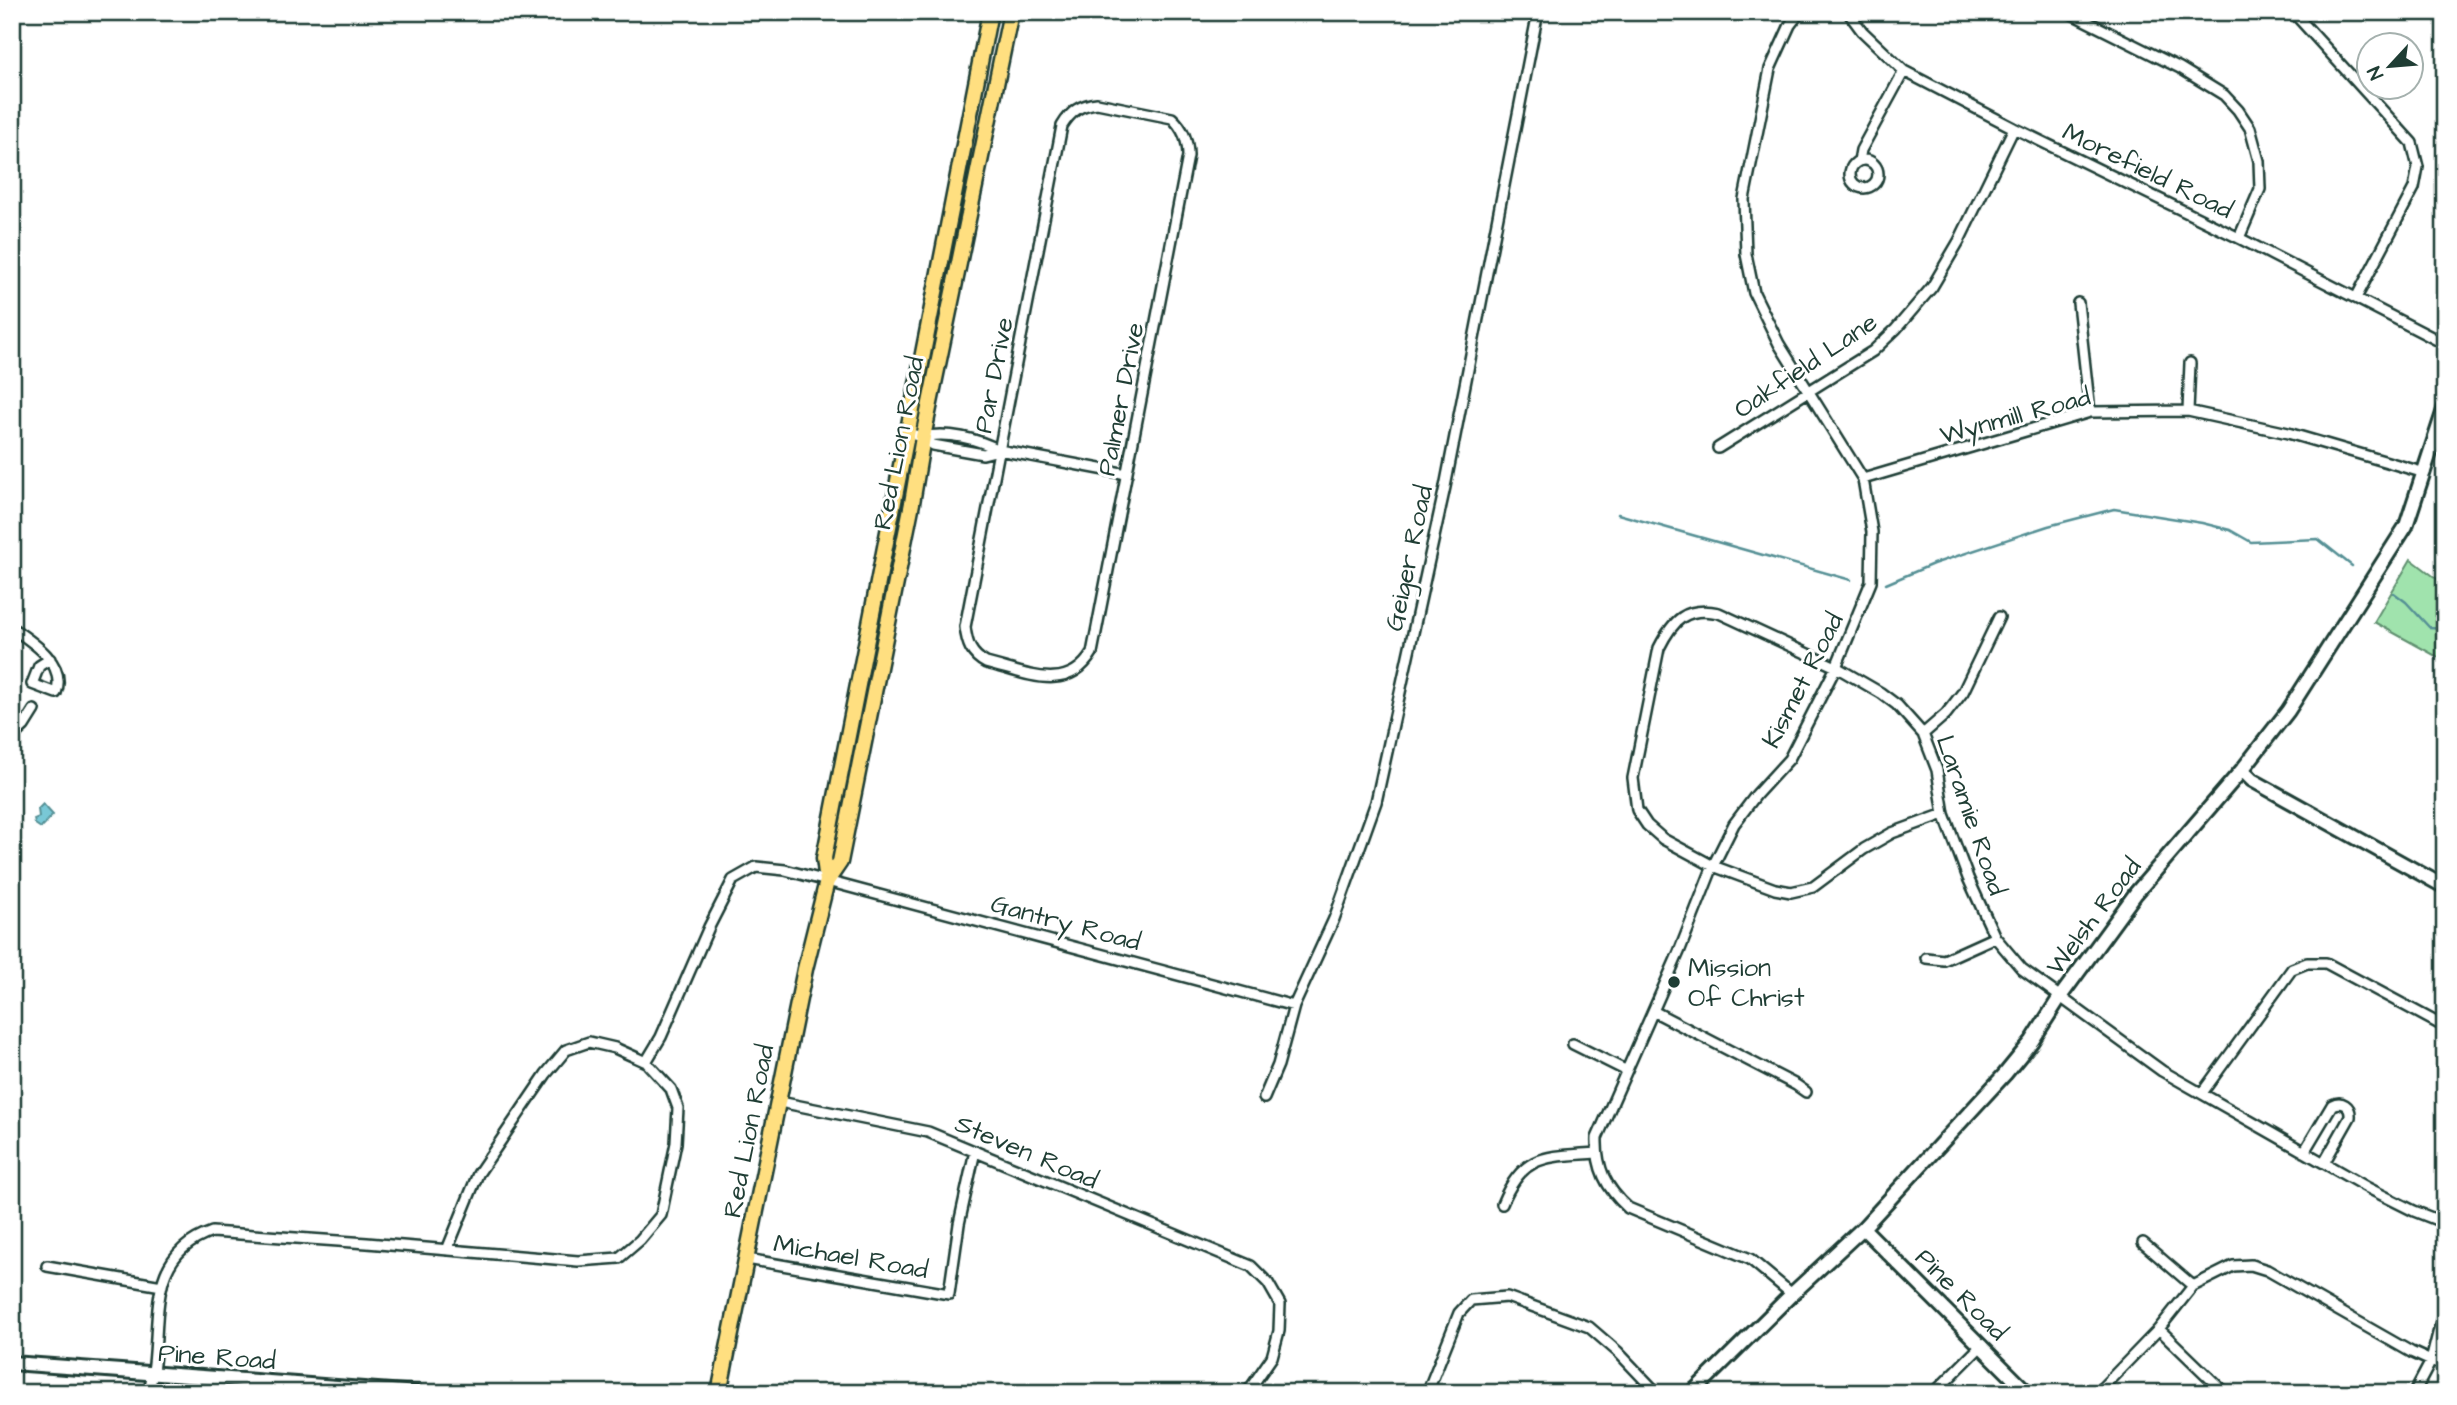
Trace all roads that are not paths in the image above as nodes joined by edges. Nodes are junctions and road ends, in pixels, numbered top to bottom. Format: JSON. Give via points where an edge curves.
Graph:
{"nodes":[{"id":1,"x":990,"y":12,"type":"edge"},
{"id":2,"x":1010,"y":12,"type":"edge"},
{"id":3,"x":1538,"y":12,"type":"edge"},
{"id":4,"x":1800,"y":12,"type":"edge"},
{"id":5,"x":1848,"y":12,"type":"edge"},
{"id":6,"x":2068,"y":12,"type":"edge"},
{"id":7,"x":2293,"y":12,"type":"edge"},
{"id":8,"x":1904,"y":71,"type":"junction"},
{"id":9,"x":2014,"y":128,"type":"junction"},
{"id":10,"x":1183,"y":133,"type":"joint"},
{"id":11,"x":1859,"y":161,"type":"dead end"},
{"id":12,"x":2239,"y":238,"type":"junction"},
{"id":13,"x":2356,"y":298,"type":"junction"},
{"id":14,"x":2078,"y":303,"type":"dead end"},
{"id":15,"x":2445,"y":344,"type":"edge"},
{"id":16,"x":2190,"y":363,"type":"dead end"},
{"id":17,"x":1807,"y":392,"type":"junction"},
{"id":18,"x":2445,"y":407,"type":"edge"},
{"id":19,"x":2188,"y":411,"type":"junction"},
{"id":20,"x":2090,"y":412,"type":"junction"},
{"id":21,"x":906,"y":433,"type":"junction"},
{"id":22,"x":923,"y":437,"type":"junction"},
{"id":23,"x":1718,"y":448,"type":"dead end"},
{"id":24,"x":999,"y":450,"type":"junction"},
{"id":25,"x":2425,"y":473,"type":"junction"},
{"id":26,"x":1127,"y":474,"type":"junction"},
{"id":27,"x":1863,"y":479,"type":"junction"},
{"id":28,"x":1999,"y":618,"type":"dead end"},
{"id":29,"x":12,"y":628,"type":"edge"},
{"id":30,"x":50,"y":659,"type":"dead end"},
{"id":31,"x":1836,"y":667,"type":"junction"},
{"id":32,"x":1079,"y":670,"type":"joint"},
{"id":33,"x":34,"y":710,"type":"dead end"},
{"id":34,"x":1923,"y":734,"type":"junction"},
{"id":35,"x":12,"y":737,"type":"edge"},
{"id":36,"x":2242,"y":770,"type":"junction"},
{"id":37,"x":1944,"y":814,"type":"junction"},
{"id":38,"x":1713,"y":866,"type":"junction"},
{"id":39,"x":827,"y":881,"type":"junction"},
{"id":40,"x":2445,"y":887,"type":"edge"},
{"id":41,"x":1995,"y":937,"type":"junction"},
{"id":42,"x":1926,"y":958,"type":"dead end"},
{"id":43,"x":2060,"y":998,"type":"junction"},
{"id":44,"x":1294,"y":1006,"type":"junction"},
{"id":45,"x":1653,"y":1011,"type":"junction"},
{"id":46,"x":2445,"y":1027,"type":"edge"},
{"id":47,"x":1573,"y":1044,"type":"dead end"},
{"id":48,"x":646,"y":1062,"type":"junction"},
{"id":49,"x":1625,"y":1070,"type":"junction"},
{"id":50,"x":1806,"y":1092,"type":"dead end"},
{"id":51,"x":2202,"y":1093,"type":"junction"},
{"id":52,"x":1264,"y":1098,"type":"dead end"},
{"id":53,"x":780,"y":1102,"type":"junction"},
{"id":54,"x":975,"y":1151,"type":"junction"},
{"id":55,"x":2304,"y":1152,"type":"junction"},
{"id":56,"x":1596,"y":1153,"type":"junction"},
{"id":57,"x":2324,"y":1163,"type":"junction"},
{"id":58,"x":1502,"y":1204,"type":"dead end"},
{"id":59,"x":2445,"y":1223,"type":"edge"},
{"id":60,"x":1863,"y":1228,"type":"junction"},
{"id":61,"x":2143,"y":1244,"type":"dead end"},
{"id":62,"x":447,"y":1250,"type":"junction"},
{"id":63,"x":747,"y":1259,"type":"junction"},
{"id":64,"x":47,"y":1266,"type":"dead end"},
{"id":65,"x":162,"y":1286,"type":"junction"},
{"id":66,"x":2193,"y":1286,"type":"junction"},
{"id":67,"x":1792,"y":1294,"type":"junction"},
{"id":68,"x":2445,"y":1306,"type":"edge"},
{"id":69,"x":2159,"y":1329,"type":"junction"},
{"id":70,"x":1982,"y":1345,"type":"junction"},
{"id":71,"x":2431,"y":1362,"type":"junction"},
{"id":72,"x":12,"y":1363,"type":"edge"},
{"id":73,"x":2445,"y":1364,"type":"edge"},
{"id":74,"x":153,"y":1374,"type":"junction"},
{"id":75,"x":148,"y":1393,"type":"edge"},
{"id":76,"x":418,"y":1393,"type":"edge"},
{"id":77,"x":719,"y":1393,"type":"edge"},
{"id":78,"x":1247,"y":1393,"type":"edge"},
{"id":79,"x":1427,"y":1393,"type":"edge"},
{"id":80,"x":1657,"y":1393,"type":"edge"},
{"id":81,"x":1692,"y":1393,"type":"edge"},
{"id":82,"x":1934,"y":1393,"type":"edge"},
{"id":83,"x":2028,"y":1393,"type":"edge"},
{"id":84,"x":2096,"y":1393,"type":"edge"},
{"id":85,"x":2225,"y":1393,"type":"edge"},
{"id":86,"x":2414,"y":1393,"type":"edge"}],
"edges":[{"from":1,"to":21,"type":"main road","name":"Red Lion Road"},
{"from":2,"to":22,"type":"main road","name":"Red Lion Road"},
{"from":3,"to":44,"type":"street","name":"Geiger Road","via":[[1445,487],[1376,802],[1334,919]]},
{"from":4,"to":17,"type":"street","name":"Kismet Road","via":[[1770,69],[1744,199],[1746,254],[1754,293]]},
{"from":5,"to":8,"type":"street","name":"Morefield Road"},
{"from":6,"to":12,"type":"street","via":[[2180,68],[2224,95],[2238,110],[2250,128],[2259,161],[2260,189]]},
{"from":7,"to":13,"type":"street","via":[[2412,143],[2418,167],[2414,188]]},
{"from":8,"to":9,"type":"street","name":"Morefield Road"},
{"from":8,"to":11,"type":"street"},
{"from":9,"to":12,"type":"street","name":"Morefield Road"},
{"from":9,"to":17,"type":"street","name":"Oakfield Lane","via":[[1932,287],[1873,351]]},
{"from":10,"to":24,"type":"street","name":"Par Drive","via":[[1172,118],[1097,103],[1074,111],[1062,126]]},
{"from":10,"to":26,"type":"street","name":"Palmer Drive","via":[[1188,156]]},
{"from":12,"to":13,"type":"street","name":"Morefield Road"},
{"from":13,"to":15,"type":"street","name":"Morefield Road"},
{"from":14,"to":20,"type":"street"},
{"from":16,"to":19,"type":"street"},
{"from":17,"to":23,"type":"street","name":"Oakfield Lane"},
{"from":17,"to":27,"type":"street","name":"Kismet Road"},
{"from":18,"to":25,"type":"main road","name":"Welsh Road"},
{"from":19,"to":20,"type":"street","name":"Wynmill Road"},
{"from":19,"to":25,"type":"street","name":"Wynmill Road","via":[[2288,433]]},
{"from":20,"to":27,"type":"street","name":"Wynmill Road"},
{"from":21,"to":22,"type":"street"},
{"from":21,"to":39,"type":"main road","name":"Red Lion Road","via":[[824,858]]},
{"from":22,"to":24,"type":"street","via":[[936,434]]},
{"from":22,"to":39,"type":"main road","name":"Red Lion Road","via":[[839,862]]},
{"from":24,"to":26,"type":"street"},
{"from":24,"to":32,"type":"street","name":"Par Drive","via":[[966,640],[986,663],[1053,679]]},
{"from":25,"to":36,"type":"main road","name":"Welsh Road","via":[[2406,526],[2288,711]]},
{"from":26,"to":32,"type":"street","name":"Palmer Drive","via":[[1092,653]]},
{"from":27,"to":31,"type":"street","name":"Kismet Road","via":[[1872,532],[1871,582]]},
{"from":28,"to":34,"type":"street","via":[[1963,692]]},
{"from":29,"to":30,"type":"street"},
{"from":31,"to":34,"type":"street","name":"Laramie Road","via":[[1881,692]]},
{"from":31,"to":38,"type":"street","name":"Kismet Road","via":[[1789,759],[1734,824]]},
{"from":31,"to":38,"type":"street","name":"Laramie Road","via":[[1719,613],[1686,614],[1668,629],[1659,648],[1633,778],[1637,810],[1663,839]]},
{"from":33,"to":35,"type":"street"},
{"from":34,"to":37,"type":"street","name":"Laramie Road","via":[[1937,770]]},
{"from":36,"to":40,"type":"main road","via":[[2252,780]]},
{"from":36,"to":43,"type":"main road","name":"Welsh Road","via":[[2136,894]]},
{"from":37,"to":38,"type":"street","via":[[1892,833],[1802,890],[1775,890]]},
{"from":37,"to":41,"type":"street","name":"Laramie Road"},
{"from":38,"to":45,"type":"street","name":"Kismet Road"},
{"from":39,"to":44,"type":"street","name":"Gantry Road"},
{"from":39,"to":48,"type":"street","name":"Gantry Road","via":[[756,867],[733,880]]},
{"from":39,"to":53,"type":"main road","name":"Red Lion Road"},
{"from":41,"to":42,"type":"street","via":[[1944,960]]},
{"from":41,"to":43,"type":"street","name":"Laramie Road","via":[[2022,969]]},
{"from":43,"to":51,"type":"street","name":"Laramie Road","via":[[2162,1071]]},
{"from":43,"to":60,"type":"main road","name":"Welsh Road","via":[[2005,1074]]},
{"from":44,"to":52,"type":"street","name":"Geiger Road"},
{"from":45,"to":49,"type":"street","name":"Kismet Road"},
{"from":45,"to":50,"type":"street"},
{"from":46,"to":51,"type":"street","via":[[2330,964],[2307,963],[2292,969]]},
{"from":47,"to":49,"type":"street"},
{"from":48,"to":62,"type":"street","via":[[589,1042],[566,1050],[478,1174]]},
{"from":48,"to":62,"type":"street","via":[[670,1089],[678,1108],[676,1143],[661,1215],[640,1240],[620,1258],[578,1261]]},
{"from":49,"to":56,"type":"street","name":"Kismet Road","via":[[1597,1138]]},
{"from":51,"to":55,"type":"street","name":"Laramie Road"},
{"from":53,"to":54,"type":"street","name":"Steven Road","via":[[928,1132]]},
{"from":53,"to":63,"type":"main road","name":"Red Lion Road"},
{"from":54,"to":63,"type":"street","name":"Michael Road","via":[[949,1294]]},
{"from":54,"to":78,"type":"street","name":"Steven Road","via":[[1251,1266],[1280,1304],[1272,1357]]},
{"from":55,"to":57,"type":"street","name":"Laramie Road"},
{"from":55,"to":57,"type":"street","via":[[2332,1105],[2345,1104],[2350,1117]]},
{"from":56,"to":58,"type":"street","via":[[1548,1157],[1526,1167],[1511,1182]]},
{"from":56,"to":67,"type":"street","via":[[1613,1195],[1628,1208],[1750,1259]]},
{"from":57,"to":59,"type":"street","name":"Laramie Road"},
{"from":60,"to":67,"type":"main road","name":"Welsh Road"},
{"from":60,"to":70,"type":"main road","name":"Pine Road"},
{"from":61,"to":66,"type":"street"},
{"from":62,"to":65,"type":"street","via":[[212,1232],[183,1246],[169,1265]]},
{"from":63,"to":77,"type":"main road","name":"Red Lion Road"},
{"from":64,"to":65,"type":"street"},
{"from":65,"to":74,"type":"street"},
{"from":66,"to":69,"type":"street"},
{"from":66,"to":71,"type":"street","via":[[2229,1267],[2251,1265]]},
{"from":67,"to":81,"type":"main road","name":"Welsh Road"},
{"from":68,"to":71,"type":"street"},
{"from":69,"to":84,"type":"street"},
{"from":69,"to":85,"type":"street"},
{"from":70,"to":82,"type":"street"},
{"from":70,"to":83,"type":"main road","name":"Pine Road"},
{"from":71,"to":73,"type":"street"},
{"from":71,"to":86,"type":"street"},
{"from":72,"to":74,"type":"main road","name":"Pine Road"},
{"from":74,"to":75,"type":"street"},
{"from":74,"to":76,"type":"main road","name":"Pine Road"},
{"from":79,"to":80,"type":"street","via":[[1459,1313],[1471,1300],[1507,1297],[1589,1327]]}]}
